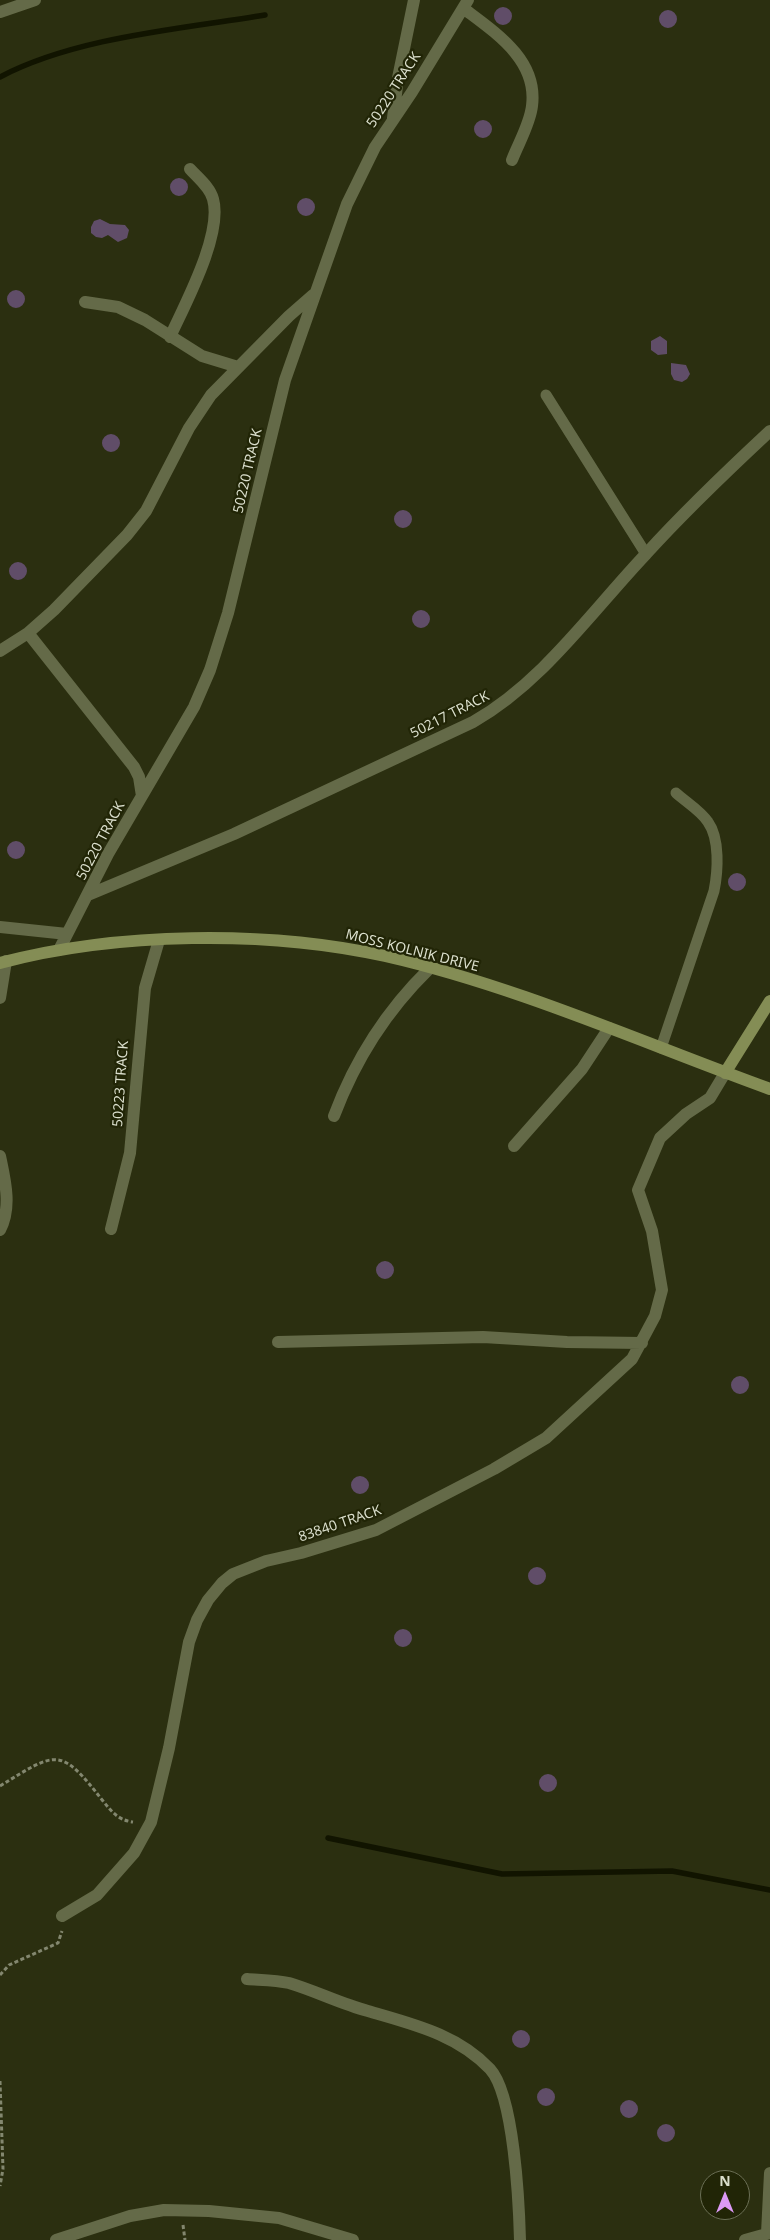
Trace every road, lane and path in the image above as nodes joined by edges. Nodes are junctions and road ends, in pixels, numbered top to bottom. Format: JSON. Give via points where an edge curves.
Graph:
{"nodes":[{"id":1,"x":35,"y":0,"type":"edge"},
{"id":2,"x":414,"y":0,"type":"edge"},
{"id":3,"x":466,"y":4,"type":"edge"},
{"id":4,"x":0,"y":12,"type":"edge"},
{"id":5,"x":393,"y":120,"type":"junction"},
{"id":6,"x":512,"y":160,"type":"dead end"},
{"id":7,"x":190,"y":169,"type":"dead end"},
{"id":8,"x":314,"y":295,"type":"junction"},
{"id":9,"x":85,"y":302,"type":"dead end"},
{"id":10,"x":170,"y":337,"type":"junction"},
{"id":11,"x":238,"y":367,"type":"junction"},
{"id":12,"x":546,"y":395,"type":"dead end"},
{"id":13,"x":770,"y":432,"type":"edge"},
{"id":14,"x":646,"y":554,"type":"junction"},
{"id":15,"x":28,"y":633,"type":"junction"},
{"id":16,"x":0,"y":651,"type":"edge"},
{"id":17,"x":676,"y":793,"type":"dead end"},
{"id":18,"x":142,"y":796,"type":"junction"},
{"id":19,"x":88,"y":895,"type":"junction"},
{"id":20,"x":0,"y":927,"type":"edge"},
{"id":21,"x":68,"y":934,"type":"junction"},
{"id":22,"x":159,"y":940,"type":"junction"},
{"id":23,"x":59,"y":950,"type":"junction"},
{"id":24,"x":3,"y":962,"type":"edge"},
{"id":25,"x":429,"y":968,"type":"junction"},
{"id":26,"x":0,"y":998,"type":"edge"},
{"id":27,"x":770,"y":1001,"type":"edge"},
{"id":28,"x":609,"y":1028,"type":"junction"},
{"id":29,"x":661,"y":1048,"type":"junction"},
{"id":30,"x":725,"y":1073,"type":"junction"},
{"id":31,"x":770,"y":1089,"type":"edge"},
{"id":32,"x":334,"y":1116,"type":"dead end"},
{"id":33,"x":514,"y":1146,"type":"dead end"},
{"id":34,"x":0,"y":1156,"type":"edge"},
{"id":35,"x":111,"y":1229,"type":"dead end"},
{"id":36,"x":0,"y":1230,"type":"edge"},
{"id":37,"x":278,"y":1342,"type":"dead end"},
{"id":38,"x":642,"y":1343,"type":"junction"},
{"id":39,"x":0,"y":1786,"type":"edge"},
{"id":40,"x":151,"y":1822,"type":"junction"},
{"id":41,"x":62,"y":1916,"type":"joint"},
{"id":42,"x":0,"y":1975,"type":"edge"},
{"id":43,"x":247,"y":1979,"type":"dead end"},
{"id":44,"x":0,"y":2082,"type":"edge"},
{"id":45,"x":770,"y":2173,"type":"edge"},
{"id":46,"x":0,"y":2186,"type":"edge"},
{"id":47,"x":769,"y":2233,"type":"edge"},
{"id":48,"x":56,"y":2240,"type":"edge"},
{"id":49,"x":353,"y":2240,"type":"edge"},
{"id":50,"x":520,"y":2240,"type":"edge"},
{"id":51,"x":745,"y":2240,"type":"edge"}],
"edges":[{"from":1,"to":4,"type":"street"},
{"from":2,"to":5,"type":"street"},
{"from":3,"to":5,"type":"street","name":"50220 TRACK"},
{"from":3,"to":6,"type":"street","via":[[516,52],[532,85],[532,108]]},
{"from":5,"to":8,"type":"street","name":"50220 TRACK","via":[[375,147],[347,204]]},
{"from":7,"to":10,"type":"street","via":[[208,188],[213,199],[213,228],[208,248]]},
{"from":8,"to":11,"type":"street"},
{"from":8,"to":18,"type":"street","name":"50220 TRACK","via":[[285,380],[215,658],[194,707]]},
{"from":9,"to":10,"type":"street","via":[[118,308],[145,320]]},
{"from":10,"to":11,"type":"street","via":[[202,356]]},
{"from":11,"to":15,"type":"street","via":[[211,395],[188,428],[146,511],[54,610]]},
{"from":12,"to":14,"type":"lane"},
{"from":13,"to":14,"type":"street","name":"50217 TRACK"},
{"from":14,"to":19,"type":"street","name":"50217 TRACK","via":[[538,672],[495,710],[234,834]]},
{"from":15,"to":16,"type":"street"},
{"from":15,"to":18,"type":"street","via":[[134,767]]},
{"from":17,"to":29,"type":"lane","via":[[709,822],[716,845],[717,874]]},
{"from":18,"to":19,"type":"street","name":"50220 TRACK"},
{"from":19,"to":21,"type":"street","name":"50220 TRACK"},
{"from":20,"to":21,"type":"street"},
{"from":21,"to":23,"type":"street","name":"50220 TRACK"},
{"from":22,"to":23,"type":"main road","name":"MOSS KOLNIK DRIVE"},
{"from":22,"to":25,"type":"main road","name":"MOSS KOLNIK DRIVE","via":[[224,939],[335,947]]},
{"from":22,"to":35,"type":"street","name":"50223 TRACK","via":[[145,988],[130,1152]]},
{"from":23,"to":24,"type":"main road","name":"MOSS KOLNIK DRIVE"},
{"from":24,"to":26,"type":"street"},
{"from":25,"to":28,"type":"main road","name":"MOSS KOLNIK DRIVE","via":[[485,984]]},
{"from":25,"to":32,"type":"street","via":[[408,990],[362,1053]]},
{"from":27,"to":30,"type":"main road"},
{"from":28,"to":29,"type":"main road","name":"MOSS KOLNIK DRIVE"},
{"from":28,"to":33,"type":"street","via":[[582,1069]]},
{"from":29,"to":30,"type":"main road","name":"MOSS KOLNIK DRIVE"},
{"from":30,"to":31,"type":"main road","name":"MOSS KOLNIK DRIVE"},
{"from":30,"to":38,"type":"street","name":"83840 TRACK","via":[[710,1098],[660,1138],[638,1190],[652,1231],[662,1290],[655,1316]]},
{"from":34,"to":36,"type":"street","via":[[7,1197],[6,1215]]},
{"from":37,"to":38,"type":"street","via":[[483,1336],[558,1342]]},
{"from":38,"to":40,"type":"street","name":"83840 TRACK","via":[[621,1371],[572,1416],[546,1438],[500,1465],[376,1530],[266,1561],[233,1574],[222,1583],[200,1613],[188,1642],[169,1748]]},
{"from":39,"to":40,"type":"path","via":[[50,1759],[64,1759],[92,1786],[115,1816],[130,1822]]},
{"from":40,"to":41,"type":"street","name":"83840 TRACK","via":[[134,1854],[98,1895]]},
{"from":41,"to":42,"type":"path","via":[[63,1928],[58,1943],[9,1965]]},
{"from":43,"to":50,"type":"street","via":[[287,1983],[422,2026],[453,2041],[491,2070],[502,2088],[515,2155]]},
{"from":44,"to":46,"type":"path"},
{"from":45,"to":47,"type":"street"},
{"from":47,"to":51,"type":"street"},
{"from":48,"to":49,"type":"street","via":[[130,2216],[164,2210],[279,2218]]}]}
